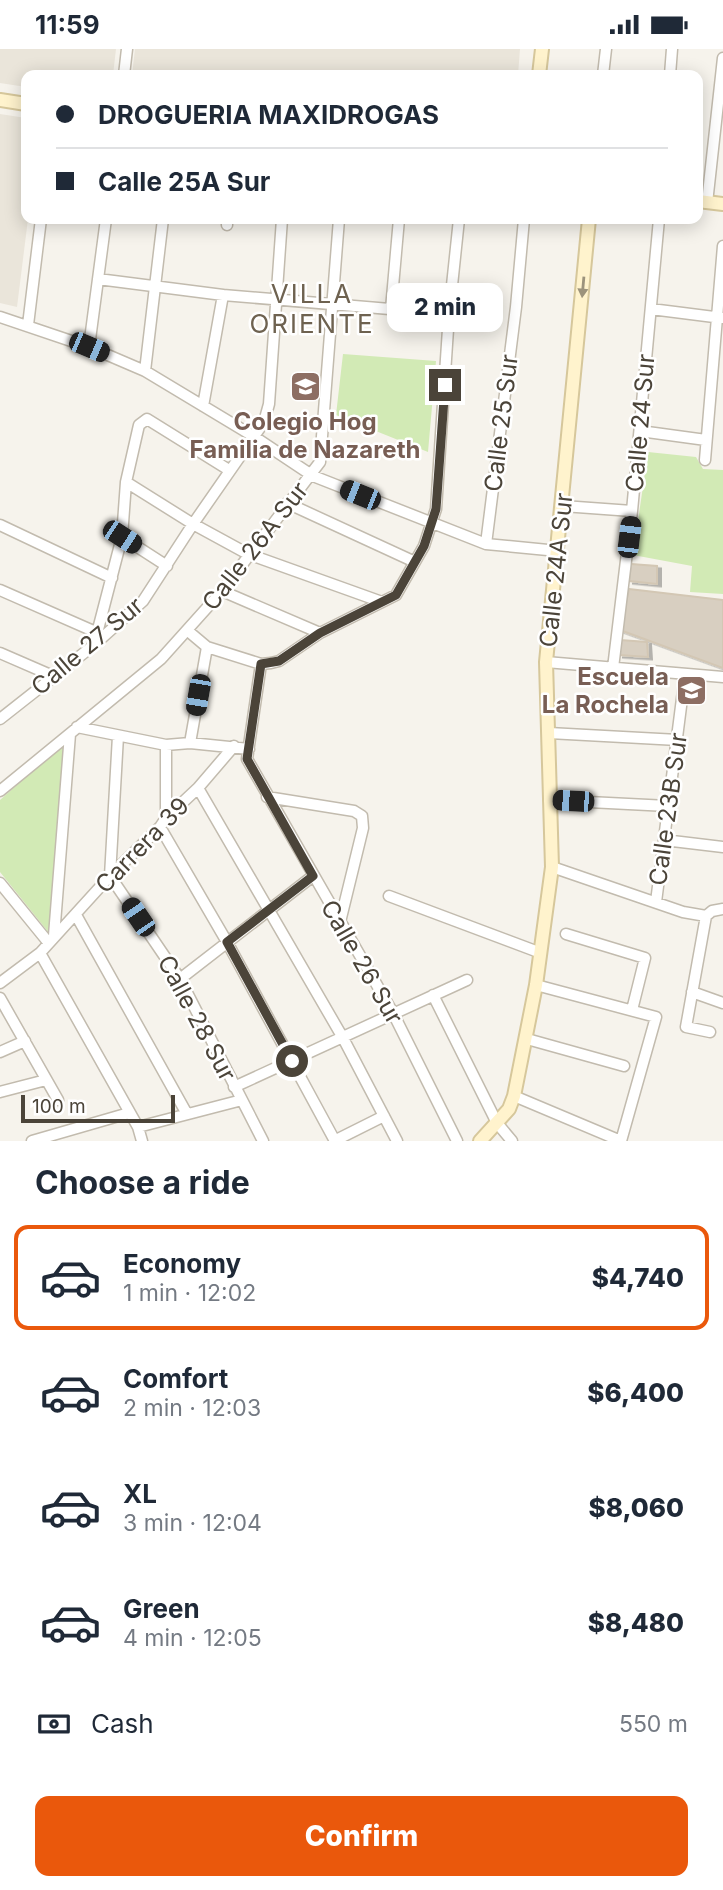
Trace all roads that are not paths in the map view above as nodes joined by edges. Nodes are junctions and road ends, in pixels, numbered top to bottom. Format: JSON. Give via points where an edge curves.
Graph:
{"nodes":[{"id":1,"x":127,"y":49,"type":"edge"},
{"id":2,"x":542,"y":49,"type":"edge"},
{"id":3,"x":606,"y":49,"type":"edge"},
{"id":4,"x":672,"y":49,"type":"edge"},
{"id":5,"x":723,"y":58,"type":"edge"},
{"id":6,"x":125,"y":70,"type":"edge"},
{"id":7,"x":540,"y":70,"type":"edge"},
{"id":8,"x":604,"y":70,"type":"edge"},
{"id":9,"x":670,"y":70,"type":"edge"},
{"id":10,"x":0,"y":100,"type":"edge"},
{"id":11,"x":21,"y":103,"type":"edge"},
{"id":12,"x":703,"y":202,"type":"edge"},
{"id":13,"x":723,"y":204,"type":"edge"},
{"id":14,"x":40,"y":224,"type":"edge"},
{"id":15,"x":105,"y":224,"type":"edge"},
{"id":16,"x":162,"y":224,"type":"edge"},
{"id":17,"x":282,"y":224,"type":"edge"},
{"id":18,"x":339,"y":224,"type":"edge"},
{"id":19,"x":399,"y":224,"type":"edge"},
{"id":20,"x":458,"y":224,"type":"edge"},
{"id":21,"x":524,"y":224,"type":"edge"},
{"id":22,"x":589,"y":224,"type":"edge"},
{"id":23,"x":659,"y":224,"type":"edge"},
{"id":24,"x":723,"y":246,"type":"edge"},
{"id":25,"x":98,"y":279,"type":"junction"},
{"id":26,"x":155,"y":286,"type":"junction"},
{"id":27,"x":223,"y":295,"type":"junction"},
{"id":28,"x":277,"y":300,"type":"junction"},
{"id":29,"x":331,"y":306,"type":"junction"},
{"id":30,"x":391,"y":309,"type":"junction"},
{"id":31,"x":651,"y":309,"type":"junction"},
{"id":32,"x":449,"y":314,"type":"junction"},
{"id":33,"x":0,"y":317,"type":"edge"},
{"id":34,"x":720,"y":318,"type":"edge"},
{"id":35,"x":29,"y":325,"type":"junction"},
{"id":36,"x":89,"y":347,"type":"junction"},
{"id":37,"x":145,"y":371,"type":"junction"},
{"id":38,"x":203,"y":406,"type":"junction"},
{"id":39,"x":640,"y":431,"type":"junction"},
{"id":40,"x":253,"y":436,"type":"junction"},
{"id":41,"x":706,"y":440,"type":"junction"},
{"id":42,"x":705,"y":460,"type":"dead end"},
{"id":43,"x":229,"y":471,"type":"junction"},
{"id":44,"x":310,"y":474,"type":"junction"},
{"id":45,"x":126,"y":482,"type":"junction"},
{"id":46,"x":287,"y":503,"type":"junction"},
{"id":47,"x":563,"y":506,"type":"junction"},
{"id":48,"x":632,"y":511,"type":"junction"},
{"id":49,"x":432,"y":523,"type":"junction"},
{"id":50,"x":193,"y":524,"type":"junction"},
{"id":51,"x":0,"y":525,"type":"edge"},
{"id":52,"x":122,"y":537,"type":"junction"},
{"id":53,"x":485,"y":544,"type":"junction"},
{"id":54,"x":558,"y":551,"type":"junction"},
{"id":55,"x":248,"y":554,"type":"junction"},
{"id":56,"x":415,"y":562,"type":"junction"},
{"id":57,"x":167,"y":566,"type":"junction"},
{"id":58,"x":112,"y":578,"type":"junction"},
{"id":59,"x":0,"y":590,"type":"edge"},
{"id":60,"x":222,"y":591,"type":"junction"},
{"id":61,"x":382,"y":602,"type":"junction"},
{"id":62,"x":188,"y":631,"type":"junction"},
{"id":63,"x":98,"y":633,"type":"junction"},
{"id":64,"x":320,"y":633,"type":"junction"},
{"id":65,"x":94,"y":645,"type":"junction"},
{"id":66,"x":206,"y":647,"type":"junction"},
{"id":67,"x":0,"y":653,"type":"edge"},
{"id":68,"x":546,"y":662,"type":"junction"},
{"id":69,"x":261,"y":664,"type":"junction"},
{"id":70,"x":613,"y":669,"type":"junction"},
{"id":71,"x":685,"y":675,"type":"junction"},
{"id":72,"x":53,"y":676,"type":"junction"},
{"id":73,"x":723,"y":677,"type":"edge"},
{"id":74,"x":1,"y":717,"type":"edge"},
{"id":75,"x":73,"y":731,"type":"junction"},
{"id":76,"x":549,"y":733,"type":"junction"},
{"id":77,"x":118,"y":736,"type":"junction"},
{"id":78,"x":678,"y":740,"type":"junction"},
{"id":79,"x":190,"y":743,"type":"junction"},
{"id":80,"x":166,"y":745,"type":"junction"},
{"id":81,"x":234,"y":746,"type":"junction"},
{"id":82,"x":249,"y":749,"type":"junction"},
{"id":83,"x":198,"y":788,"type":"junction"},
{"id":84,"x":0,"y":791,"type":"edge"},
{"id":85,"x":267,"y":797,"type":"junction"},
{"id":86,"x":549,"y":800,"type":"junction"},
{"id":87,"x":668,"y":806,"type":"junction"},
{"id":88,"x":163,"y":823,"type":"junction"},
{"id":89,"x":664,"y":840,"type":"junction"},
{"id":90,"x":723,"y":847,"type":"edge"},
{"id":91,"x":552,"y":867,"type":"junction"},
{"id":92,"x":110,"y":876,"type":"junction"},
{"id":93,"x":313,"y":876,"type":"junction"},
{"id":94,"x":0,"y":883,"type":"edge"},
{"id":95,"x":389,"y":896,"type":"dead end"},
{"id":96,"x":656,"y":902,"type":"junction"},
{"id":97,"x":723,"y":909,"type":"edge"},
{"id":98,"x":270,"y":911,"type":"junction"},
{"id":99,"x":76,"y":915,"type":"junction"},
{"id":100,"x":706,"y":915,"type":"junction"},
{"id":101,"x":340,"y":922,"type":"junction"},
{"id":102,"x":566,"y":934,"type":"dead end"},
{"id":103,"x":51,"y":939,"type":"junction"},
{"id":104,"x":227,"y":942,"type":"junction"},
{"id":105,"x":40,"y":953,"type":"junction"},
{"id":106,"x":541,"y":953,"type":"junction"},
{"id":107,"x":0,"y":969,"type":"edge"},
{"id":108,"x":180,"y":979,"type":"junction"},
{"id":109,"x":467,"y":980,"type":"dead end"},
{"id":110,"x":4,"y":981,"type":"edge"},
{"id":111,"x":536,"y":985,"type":"junction"},
{"id":112,"x":692,"y":992,"type":"junction"},
{"id":113,"x":433,"y":995,"type":"junction"},
{"id":114,"x":0,"y":998,"type":"edge"},
{"id":115,"x":723,"y":1003,"type":"edge"},
{"id":116,"x":632,"y":1010,"type":"junction"},
{"id":117,"x":393,"y":1013,"type":"junction"},
{"id":118,"x":710,"y":1032,"type":"dead end"},
{"id":119,"x":343,"y":1038,"type":"junction"},
{"id":120,"x":527,"y":1039,"type":"junction"},
{"id":121,"x":25,"y":1041,"type":"junction"},
{"id":122,"x":0,"y":1052,"type":"edge"},
{"id":123,"x":292,"y":1061,"type":"junction"},
{"id":124,"x":624,"y":1066,"type":"dead end"},
{"id":125,"x":46,"y":1080,"type":"junction"},
{"id":126,"x":234,"y":1087,"type":"junction"},
{"id":127,"x":0,"y":1092,"type":"edge"},
{"id":128,"x":514,"y":1096,"type":"junction"},
{"id":129,"x":58,"y":1100,"type":"dead end"},
{"id":130,"x":242,"y":1100,"type":"junction"},
{"id":131,"x":129,"y":1114,"type":"junction"},
{"id":132,"x":187,"y":1114,"type":"junction"},
{"id":133,"x":384,"y":1116,"type":"junction"},
{"id":134,"x":497,"y":1122,"type":"junction"},
{"id":135,"x":138,"y":1127,"type":"junction"},
{"id":136,"x":32,"y":1141,"type":"edge"},
{"id":137,"x":142,"y":1141,"type":"edge"},
{"id":138,"x":263,"y":1141,"type":"edge"},
{"id":139,"x":334,"y":1141,"type":"edge"},
{"id":140,"x":397,"y":1141,"type":"edge"},
{"id":141,"x":457,"y":1141,"type":"edge"},
{"id":142,"x":480,"y":1141,"type":"edge"},
{"id":143,"x":512,"y":1141,"type":"edge"},
{"id":144,"x":621,"y":1141,"type":"edge"}],
"edges":[{"from":1,"to":6,"type":"street"},
{"from":2,"to":7,"type":"street"},
{"from":3,"to":8,"type":"street"},
{"from":4,"to":9,"type":"street"},
{"from":5,"to":12,"type":"street"},
{"from":10,"to":11,"type":"street"},
{"from":12,"to":13,"type":"street"},
{"from":14,"to":35,"type":"street"},
{"from":15,"to":25,"type":"street"},
{"from":16,"to":26,"type":"street"},
{"from":17,"to":28,"type":"street","name":"Calle 27 Sur"},
{"from":18,"to":29,"type":"street","name":"Calle 26A Sur"},
{"from":19,"to":30,"type":"street"},
{"from":20,"to":32,"type":"street"},
{"from":21,"to":53,"type":"street","name":"Calle 25 Sur"},
{"from":22,"to":47,"type":"street","name":"Calle 24A Sur","one_way":true},
{"from":23,"to":31,"type":"street","name":"Calle 24 Sur"},
{"from":24,"to":34,"type":"street"},
{"from":25,"to":26,"type":"street"},
{"from":25,"to":36,"type":"street"},
{"from":26,"to":27,"type":"street"},
{"from":26,"to":37,"type":"street"},
{"from":27,"to":28,"type":"street"},
{"from":27,"to":38,"type":"street"},
{"from":28,"to":29,"type":"street"},
{"from":28,"to":40,"type":"street","name":"Calle 27 Sur","via":[[269,404],[264,422]]},
{"from":29,"to":30,"type":"street"},
{"from":29,"to":44,"type":"street","name":"Calle 26A Sur","via":[[320,463]]},
{"from":30,"to":32,"type":"street"},
{"from":31,"to":34,"type":"street"},
{"from":31,"to":39,"type":"street","name":"Calle 24 Sur"},
{"from":32,"to":49,"type":"street"},
{"from":33,"to":35,"type":"street"},
{"from":34,"to":41,"type":"street"},
{"from":35,"to":36,"type":"street"},
{"from":36,"to":37,"type":"street"},
{"from":37,"to":38,"type":"street"},
{"from":38,"to":40,"type":"street"},
{"from":39,"to":41,"type":"street"},
{"from":39,"to":48,"type":"street","name":"Calle 24 Sur"},
{"from":40,"to":43,"type":"street","name":"Calle 27 Sur"},
{"from":40,"to":44,"type":"street"},
{"from":41,"to":42,"type":"street"},
{"from":43,"to":45,"type":"street","via":[[147,419],[139,425]]},
{"from":43,"to":50,"type":"street","name":"Calle 27 Sur"},
{"from":44,"to":46,"type":"street","name":"Calle 26A Sur"},
{"from":44,"to":49,"type":"street"},
{"from":45,"to":50,"type":"street"},
{"from":45,"to":52,"type":"street"},
{"from":46,"to":55,"type":"street","name":"Calle 26A Sur"},
{"from":46,"to":56,"type":"street"},
{"from":47,"to":48,"type":"street"},
{"from":47,"to":54,"type":"street","name":"Calle 24A Sur"},
{"from":48,"to":70,"type":"street","name":"Calle 24 Sur"},
{"from":49,"to":53,"type":"street"},
{"from":49,"to":56,"type":"street"},
{"from":50,"to":55,"type":"street"},
{"from":50,"to":57,"type":"street","name":"Calle 27 Sur"},
{"from":51,"to":58,"type":"street"},
{"from":52,"to":57,"type":"street"},
{"from":52,"to":58,"type":"street"},
{"from":53,"to":54,"type":"street"},
{"from":54,"to":68,"type":"street","name":"Calle 24A Sur"},
{"from":55,"to":60,"type":"street","name":"Calle 26A Sur"},
{"from":55,"to":61,"type":"street"},
{"from":56,"to":61,"type":"street","via":[[396,595]]},
{"from":57,"to":65,"type":"street","name":"Calle 27 Sur","via":[[143,601]]},
{"from":58,"to":63,"type":"street"},
{"from":59,"to":63,"type":"street"},
{"from":60,"to":62,"type":"street","name":"Calle 26A Sur"},
{"from":60,"to":64,"type":"street"},
{"from":61,"to":64,"type":"street"},
{"from":62,"to":66,"type":"street"},
{"from":62,"to":75,"type":"street","name":"Calle 26A Sur"},
{"from":63,"to":65,"type":"street"},
{"from":64,"to":69,"type":"street","via":[[279,661]]},
{"from":65,"to":72,"type":"street","name":"Calle 27 Sur"},
{"from":66,"to":69,"type":"street"},
{"from":66,"to":79,"type":"street"},
{"from":67,"to":72,"type":"street"},
{"from":68,"to":70,"type":"street"},
{"from":68,"to":76,"type":"street","name":"Calle 24A Sur"},
{"from":69,"to":82,"type":"street"},
{"from":70,"to":71,"type":"street"},
{"from":71,"to":73,"type":"street"},
{"from":71,"to":78,"type":"street","name":"Calle 23B Sur"},
{"from":72,"to":74,"type":"street","name":"Calle 27 Sur"},
{"from":75,"to":77,"type":"street"},
{"from":75,"to":84,"type":"street","name":"Calle 26A Sur"},
{"from":75,"to":103,"type":"street"},
{"from":76,"to":78,"type":"street"},
{"from":76,"to":86,"type":"street","name":"Calle 24A Sur"},
{"from":77,"to":80,"type":"street"},
{"from":77,"to":92,"type":"street"},
{"from":78,"to":87,"type":"street","name":"Calle 23B Sur"},
{"from":79,"to":80,"type":"street"},
{"from":79,"to":81,"type":"street"},
{"from":80,"to":88,"type":"street"},
{"from":81,"to":82,"type":"street"},
{"from":81,"to":83,"type":"street","name":"Carrera 39"},
{"from":82,"to":85,"type":"street","name":"Calle 26 Sur","via":[[247,759]]},
{"from":83,"to":88,"type":"street","name":"Carrera 39"},
{"from":83,"to":98,"type":"street"},
{"from":85,"to":93,"type":"street","name":"Calle 26 Sur"},
{"from":85,"to":101,"type":"street","via":[[362,816]]},
{"from":86,"to":87,"type":"street"},
{"from":86,"to":91,"type":"street","name":"Calle 24A Sur"},
{"from":87,"to":89,"type":"street","name":"Calle 23B Sur"},
{"from":88,"to":92,"type":"street","name":"Carrera 39"},
{"from":88,"to":104,"type":"street"},
{"from":89,"to":90,"type":"street"},
{"from":89,"to":96,"type":"street","name":"Calle 23B Sur"},
{"from":91,"to":96,"type":"street"},
{"from":91,"to":106,"type":"street","name":"Calle 24A Sur"},
{"from":92,"to":99,"type":"street","name":"Carrera 39"},
{"from":92,"to":108,"type":"street","name":"Calle 28 Sur"},
{"from":93,"to":98,"type":"street"},
{"from":93,"to":101,"type":"street","name":"Calle 26 Sur"},
{"from":94,"to":103,"type":"street"},
{"from":95,"to":106,"type":"street"},
{"from":96,"to":100,"type":"street"},
{"from":97,"to":100,"type":"street"},
{"from":98,"to":104,"type":"street"},
{"from":98,"to":119,"type":"street"},
{"from":99,"to":103,"type":"street","name":"Carrera 39"},
{"from":99,"to":132,"type":"street"},
{"from":100,"to":112,"type":"street"},
{"from":101,"to":117,"type":"street","name":"Calle 26 Sur"},
{"from":102,"to":116,"type":"street","via":[[645,958]]},
{"from":103,"to":105,"type":"street","name":"Carrera 39"},
{"from":104,"to":108,"type":"street"},
{"from":104,"to":123,"type":"street"},
{"from":105,"to":110,"type":"street","name":"Carrera 39"},
{"from":105,"to":131,"type":"street"},
{"from":106,"to":111,"type":"street","name":"Calle 24A Sur"},
{"from":107,"to":110,"type":"street"},
{"from":108,"to":126,"type":"street","name":"Calle 28 Sur"},
{"from":109,"to":113,"type":"street"},
{"from":111,"to":116,"type":"street"},
{"from":111,"to":120,"type":"street","name":"Calle 24A Sur"},
{"from":112,"to":115,"type":"street"},
{"from":112,"to":118,"type":"street","via":[[686,1027]]},
{"from":113,"to":117,"type":"street"},
{"from":113,"to":134,"type":"street"},
{"from":114,"to":121,"type":"street"},
{"from":116,"to":144,"type":"street","via":[[656,1017]]},
{"from":117,"to":119,"type":"street"},
{"from":117,"to":141,"type":"street","name":"Calle 26 Sur"},
{"from":119,"to":123,"type":"street"},
{"from":119,"to":133,"type":"street"},
{"from":120,"to":124,"type":"street"},
{"from":120,"to":128,"type":"street","name":"Calle 24A Sur"},
{"from":121,"to":122,"type":"street"},
{"from":121,"to":125,"type":"street"},
{"from":123,"to":126,"type":"street"},
{"from":123,"to":139,"type":"street"},
{"from":125,"to":127,"type":"street"},
{"from":125,"to":129,"type":"street"},
{"from":126,"to":130,"type":"street","name":"Calle 28 Sur"},
{"from":128,"to":134,"type":"street","name":"Calle 24A Sur"},
{"from":128,"to":144,"type":"street"},
{"from":130,"to":132,"type":"street"},
{"from":130,"to":138,"type":"street","name":"Calle 28 Sur"},
{"from":131,"to":135,"type":"street"},
{"from":131,"to":136,"type":"street"},
{"from":132,"to":135,"type":"street"},
{"from":133,"to":139,"type":"street"},
{"from":133,"to":140,"type":"street"},
{"from":134,"to":142,"type":"street","name":"Calle 24A Sur"},
{"from":134,"to":143,"type":"street"},
{"from":135,"to":137,"type":"street"}]}
